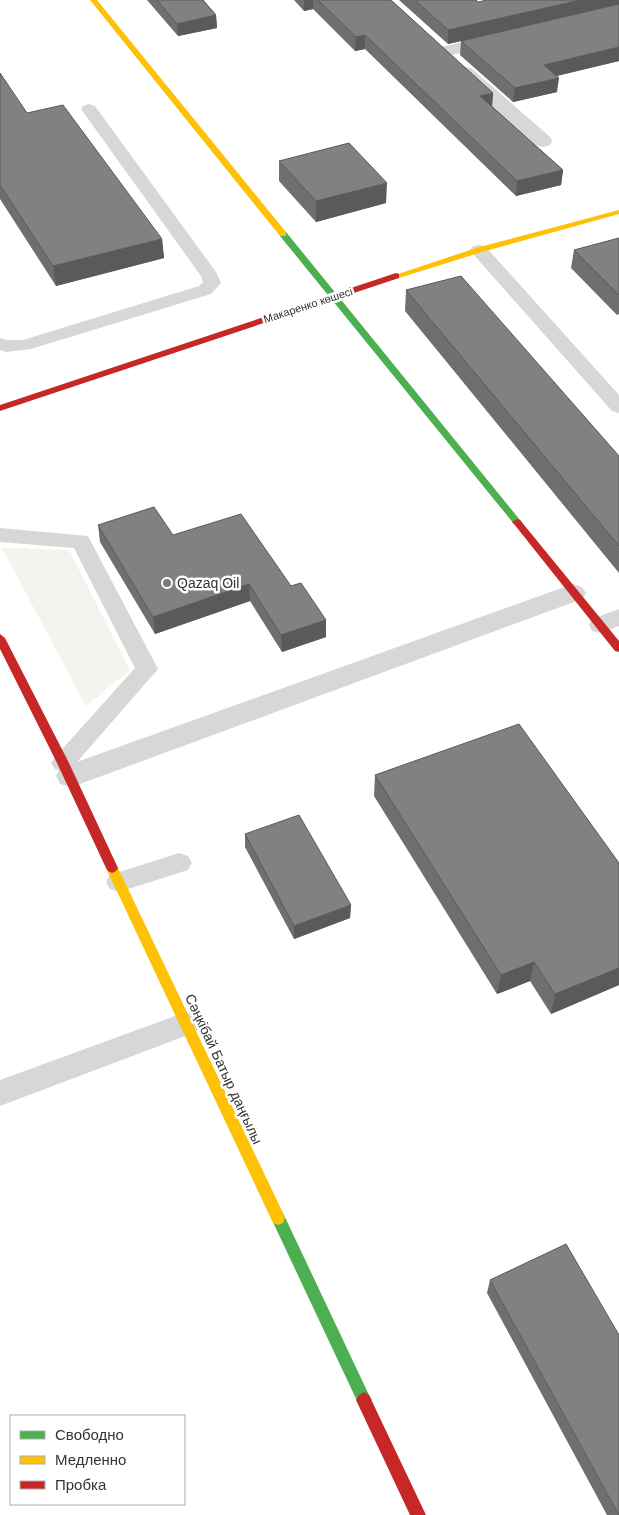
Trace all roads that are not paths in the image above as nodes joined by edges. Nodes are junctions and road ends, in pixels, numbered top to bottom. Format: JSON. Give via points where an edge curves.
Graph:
{"nodes":[{"id":1,"x":93,"y":0,"type":"edge"},
{"id":2,"x":517,"y":34,"type":"edge"},
{"id":3,"x":428,"y":39,"type":"edge"},
{"id":4,"x":442,"y":52,"type":"junction"},
{"id":5,"x":89,"y":109,"type":"dead end"},
{"id":6,"x":543,"y":141,"type":"dead end"},
{"id":7,"x":619,"y":212,"type":"edge"},
{"id":8,"x":479,"y":250,"type":"junction"},
{"id":9,"x":332,"y":296,"type":"junction"},
{"id":10,"x":0,"y":344,"type":"edge"},
{"id":11,"x":619,"y":407,"type":"edge"},
{"id":12,"x":0,"y":408,"type":"edge"},
{"id":13,"x":0,"y":535,"type":"edge"},
{"id":14,"x":573,"y":592,"type":"junction"},
{"id":15,"x":610,"y":621,"type":"edge"},
{"id":16,"x":0,"y":638,"type":"edge"},
{"id":17,"x":619,"y":648,"type":"edge"},
{"id":18,"x":66,"y":770,"type":"junction"},
{"id":19,"x":179,"y":862,"type":"dead end"},
{"id":20,"x":119,"y":882,"type":"junction"},
{"id":21,"x":186,"y":1024,"type":"junction"},
{"id":22,"x":0,"y":1093,"type":"edge"},
{"id":23,"x":418,"y":1515,"type":"edge"}],
"edges":[{"from":1,"to":9,"type":"street"},
{"from":2,"to":4,"type":"street"},
{"from":3,"to":4,"type":"street"},
{"from":4,"to":6,"type":"street"},
{"from":5,"to":10,"type":"lane","via":[[210,276],[212,284],[205,290],[24,345]]},
{"from":7,"to":8,"type":"street","name":"Макаренко көшесі"},
{"from":8,"to":9,"type":"street","name":"Макаренко көшесі"},
{"from":8,"to":11,"type":"lane"},
{"from":9,"to":12,"type":"street","name":"Макаренко көшесі"},
{"from":9,"to":14,"type":"street"},
{"from":13,"to":18,"type":"lane","via":[[81,541],[148,669]]},
{"from":14,"to":15,"type":"street"},
{"from":14,"to":18,"type":"street"},
{"from":15,"to":17,"type":"street"},
{"from":16,"to":18,"type":"street","name":"Сәңкібай Батыр даңғылы"},
{"from":18,"to":20,"type":"street","name":"Сәңкібай Батыр даңғылы"},
{"from":19,"to":20,"type":"lane"},
{"from":20,"to":21,"type":"street","name":"Сәңкібай Батыр даңғылы"},
{"from":21,"to":22,"type":"lane"},
{"from":21,"to":23,"type":"street","name":"Сәңкібай Батыр даңғылы"}]}
